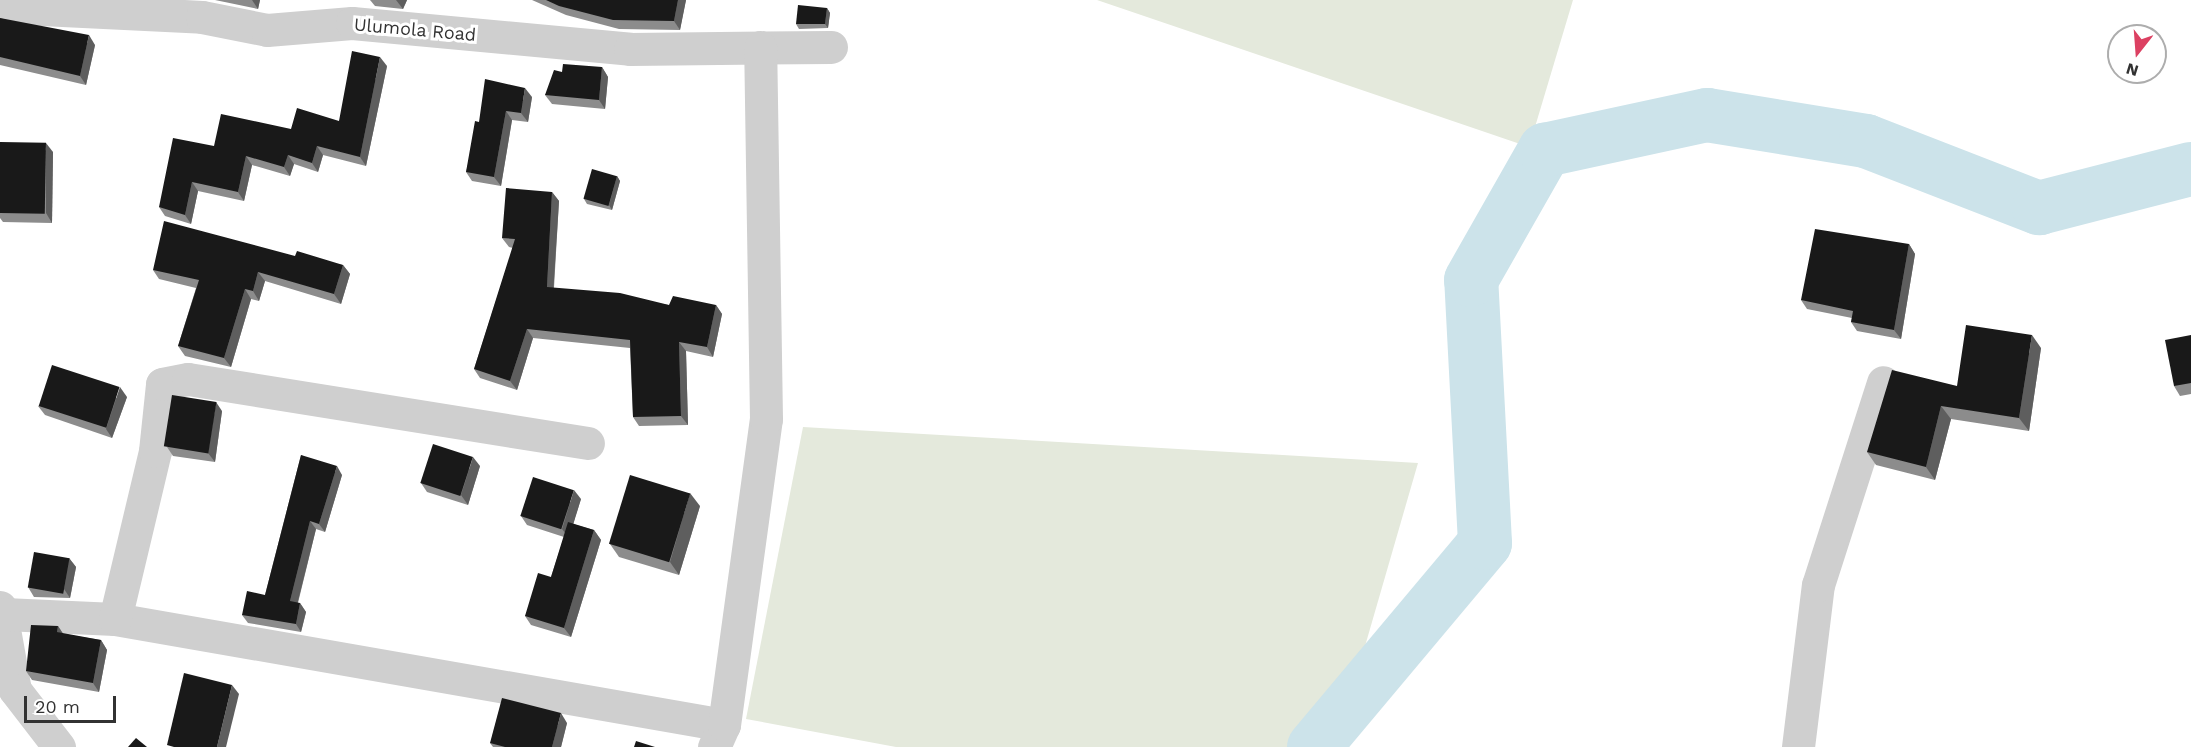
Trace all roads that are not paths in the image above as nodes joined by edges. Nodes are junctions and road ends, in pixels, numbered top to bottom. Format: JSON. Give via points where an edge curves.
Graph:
{"nodes":[{"id":1,"x":0,"y":7,"type":"edge"},
{"id":2,"x":760,"y":47,"type":"junction"},
{"id":3,"x":831,"y":47,"type":"dead end"},
{"id":4,"x":1882,"y":382,"type":"dead end"},
{"id":5,"x":588,"y":443,"type":"dead end"},
{"id":6,"x":2,"y":611,"type":"edge"},
{"id":7,"x":115,"y":619,"type":"junction"},
{"id":8,"x":719,"y":736,"type":"edge"},
{"id":9,"x":59,"y":747,"type":"edge"},
{"id":10,"x":1798,"y":747,"type":"edge"}],
"edges":[{"from":1,"to":2,"type":"street","name":"Ulumola Road","via":[[202,17],[267,30],[352,23],[630,49]]},
{"from":2,"to":3,"type":"street","name":"Ulumola Road"},
{"from":2,"to":8,"type":"street","via":[[766,419]]},
{"from":4,"to":10,"type":"street","via":[[1818,585]]},
{"from":5,"to":7,"type":"street","via":[[188,379],[162,384],[154,451]]},
{"from":6,"to":7,"type":"street"},
{"from":6,"to":9,"type":"street","via":[[15,690]]},
{"from":7,"to":8,"type":"street"}]}
